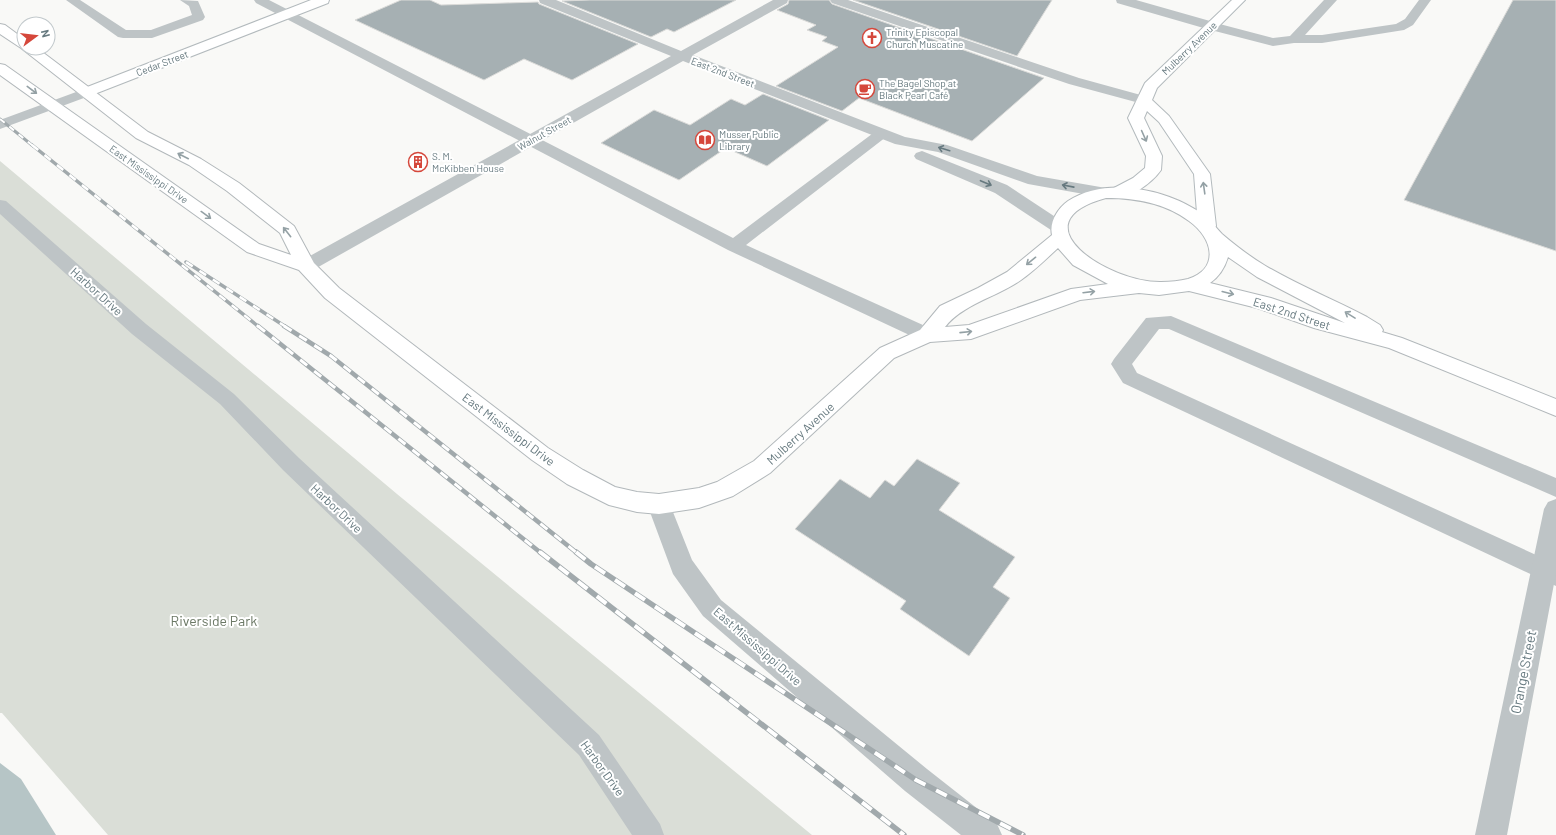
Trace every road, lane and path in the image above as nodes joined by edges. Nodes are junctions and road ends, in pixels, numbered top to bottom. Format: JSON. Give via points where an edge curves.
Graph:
{"nodes":[{"id":1,"x":72,"y":0,"type":"edge"},
{"id":2,"x":186,"y":0,"type":"edge"},
{"id":3,"x":260,"y":0,"type":"edge"},
{"id":4,"x":324,"y":0,"type":"edge"},
{"id":5,"x":545,"y":0,"type":"edge"},
{"id":6,"x":782,"y":0,"type":"edge"},
{"id":7,"x":836,"y":0,"type":"edge"},
{"id":8,"x":1122,"y":0,"type":"edge"},
{"id":9,"x":1239,"y":0,"type":"edge"},
{"id":10,"x":1331,"y":0,"type":"edge"},
{"id":11,"x":1425,"y":0,"type":"edge"},
{"id":12,"x":287,"y":14,"type":"junction"},
{"id":13,"x":1212,"y":26,"type":"junction"},
{"id":14,"x":0,"y":28,"type":"edge"},
{"id":15,"x":16,"y":39,"type":"edge"},
{"id":16,"x":1294,"y":39,"type":"junction"},
{"id":17,"x":39,"y":56,"type":"edge"},
{"id":18,"x":682,"y":56,"type":"junction"},
{"id":19,"x":0,"y":68,"type":"edge"},
{"id":20,"x":87,"y":92,"type":"junction"},
{"id":21,"x":1143,"y":100,"type":"junction"},
{"id":22,"x":52,"y":105,"type":"junction"},
{"id":23,"x":0,"y":125,"type":"edge"},
{"id":24,"x":881,"y":134,"type":"junction"},
{"id":25,"x":531,"y":140,"type":"junction"},
{"id":26,"x":901,"y":141,"type":"junction"},
{"id":27,"x":1112,"y":193,"type":"junction"},
{"id":28,"x":0,"y":205,"type":"edge"},
{"id":29,"x":1060,"y":232,"type":"junction"},
{"id":30,"x":1212,"y":232,"type":"junction"},
{"id":31,"x":734,"y":246,"type":"junction"},
{"id":32,"x":306,"y":266,"type":"junction"},
{"id":33,"x":1190,"y":285,"type":"junction"},
{"id":34,"x":1137,"y":287,"type":"junction"},
{"id":35,"x":927,"y":335,"type":"junction"},
{"id":36,"x":1395,"y":343,"type":"junction"},
{"id":37,"x":1556,"y":408,"type":"edge"},
{"id":38,"x":1556,"y":488,"type":"edge"},
{"id":39,"x":659,"y":504,"type":"junction"},
{"id":40,"x":1556,"y":509,"type":"edge"},
{"id":41,"x":1550,"y":572,"type":"edge"},
{"id":42,"x":649,"y":835,"type":"edge"},
{"id":43,"x":986,"y":835,"type":"edge"},
{"id":44,"x":1491,"y":835,"type":"edge"}],
"edges":[{"from":1,"to":2,"type":"lane","via":[[123,34],[152,34],[199,17],[194,4]]},
{"from":3,"to":12,"type":"lane"},
{"from":4,"to":12,"type":"main road","name":"Cedar Street"},
{"from":5,"to":18,"type":"street","name":"East 2nd Street"},
{"from":6,"to":18,"type":"street","name":"Walnut Street"},
{"from":7,"to":21,"type":"lane","via":[[1074,81]]},
{"from":8,"to":13,"type":"street"},
{"from":9,"to":13,"type":"main road","name":"Mulberry Avenue"},
{"from":10,"to":16,"type":"lane"},
{"from":11,"to":16,"type":"lane","via":[[1410,22],[1399,27],[1322,40]]},
{"from":12,"to":20,"type":"main road","name":"Cedar Street"},
{"from":12,"to":25,"type":"lane"},
{"from":13,"to":16,"type":"lane","via":[[1273,42]]},
{"from":13,"to":21,"type":"main road","name":"Mulberry Avenue","via":[[1150,86]]},
{"from":14,"to":15,"type":"main road"},
{"from":17,"to":20,"type":"main road","name":"East Mississippi Drive"},
{"from":18,"to":24,"type":"street","name":"East 2nd Street"},
{"from":18,"to":25,"type":"street","name":"Walnut Street"},
{"from":19,"to":22,"type":"main road","name":"East Mississippi Drive","one_way":true},
{"from":20,"to":22,"type":"lane","name":"Cedar Street"},
{"from":32,"to":20,"type":"main road","name":"East Mississippi Drive","one_way":true,"via":[[288,230],[233,187],[194,162],[142,136]]},
{"from":21,"to":27,"type":"main road","name":"Mulberry Avenue","one_way":true,"via":[[1136,118],[1154,156],[1153,170],[1139,182]]},
{"from":30,"to":21,"type":"main road","one_way":true,"via":[[1202,174],[1164,119]]},
{"from":22,"to":23,"type":"lane","name":"Cedar Street"},
{"from":22,"to":32,"type":"main road","name":"East Mississippi Drive","one_way":true,"via":[[252,248]]},
{"from":24,"to":26,"type":"street","name":"East 2nd Street"},
{"from":24,"to":31,"type":"lane"},
{"from":25,"to":31,"type":"lane"},
{"from":25,"to":32,"type":"street","name":"Walnut Street"},
{"from":27,"to":26,"type":"street","name":"East 2nd Street","one_way":true,"via":[[1034,180],[941,148]]},
{"from":26,"to":29,"type":"street","name":"East 2nd Street","one_way":true,"via":[[919,155],[1015,196]]},
{"from":27,"to":29,"type":"main road","via":[[1088,197],[1073,205],[1063,215]]},
{"from":27,"to":30,"type":"main road","via":[[1144,196],[1177,206],[1194,215]]},
{"from":28,"to":42,"type":"lane","name":"Harbor Drive","via":[[139,329],[227,399],[290,464],[589,745]]},
{"from":29,"to":34,"type":"main road","via":[[1065,246],[1075,258],[1113,280]]},
{"from":29,"to":35,"type":"main road","name":"Mulberry Avenue","one_way":true,"via":[[1014,276],[947,311]]},
{"from":30,"to":33,"type":"main road","via":[[1220,252],[1217,266],[1206,277]]},
{"from":36,"to":30,"type":"main road","name":"East 2nd Street","one_way":true,"via":[[1344,312],[1264,273],[1241,258]]},
{"from":31,"to":35,"type":"lane"},
{"from":32,"to":39,"type":"main road","name":"East Mississippi Drive","via":[[332,293],[540,454],[575,477],[610,495],[636,502]]},
{"from":33,"to":34,"type":"main road","via":[[1165,288]]},
{"from":33,"to":36,"type":"main road","name":"East 2nd Street","one_way":true,"via":[[1257,301],[1321,323]]},
{"from":35,"to":34,"type":"main road","name":"Mulberry Avenue","one_way":true,"via":[[971,332],[1078,294]]},
{"from":35,"to":39,"type":"main road","name":"Mulberry Avenue","via":[[887,353],[762,467],[725,489],[699,498]]},
{"from":36,"to":37,"type":"main road","name":"East 2nd Street"},
{"from":38,"to":41,"type":"lane","via":[[1171,322],[1153,323],[1121,364],[1130,378]]},
{"from":39,"to":43,"type":"street","name":"East Mississippi Drive","via":[[682,566],[712,608],[916,780]]},
{"from":40,"to":41,"type":"street","name":"Orange Street"},
{"from":41,"to":44,"type":"street","name":"Orange Street"}]}
